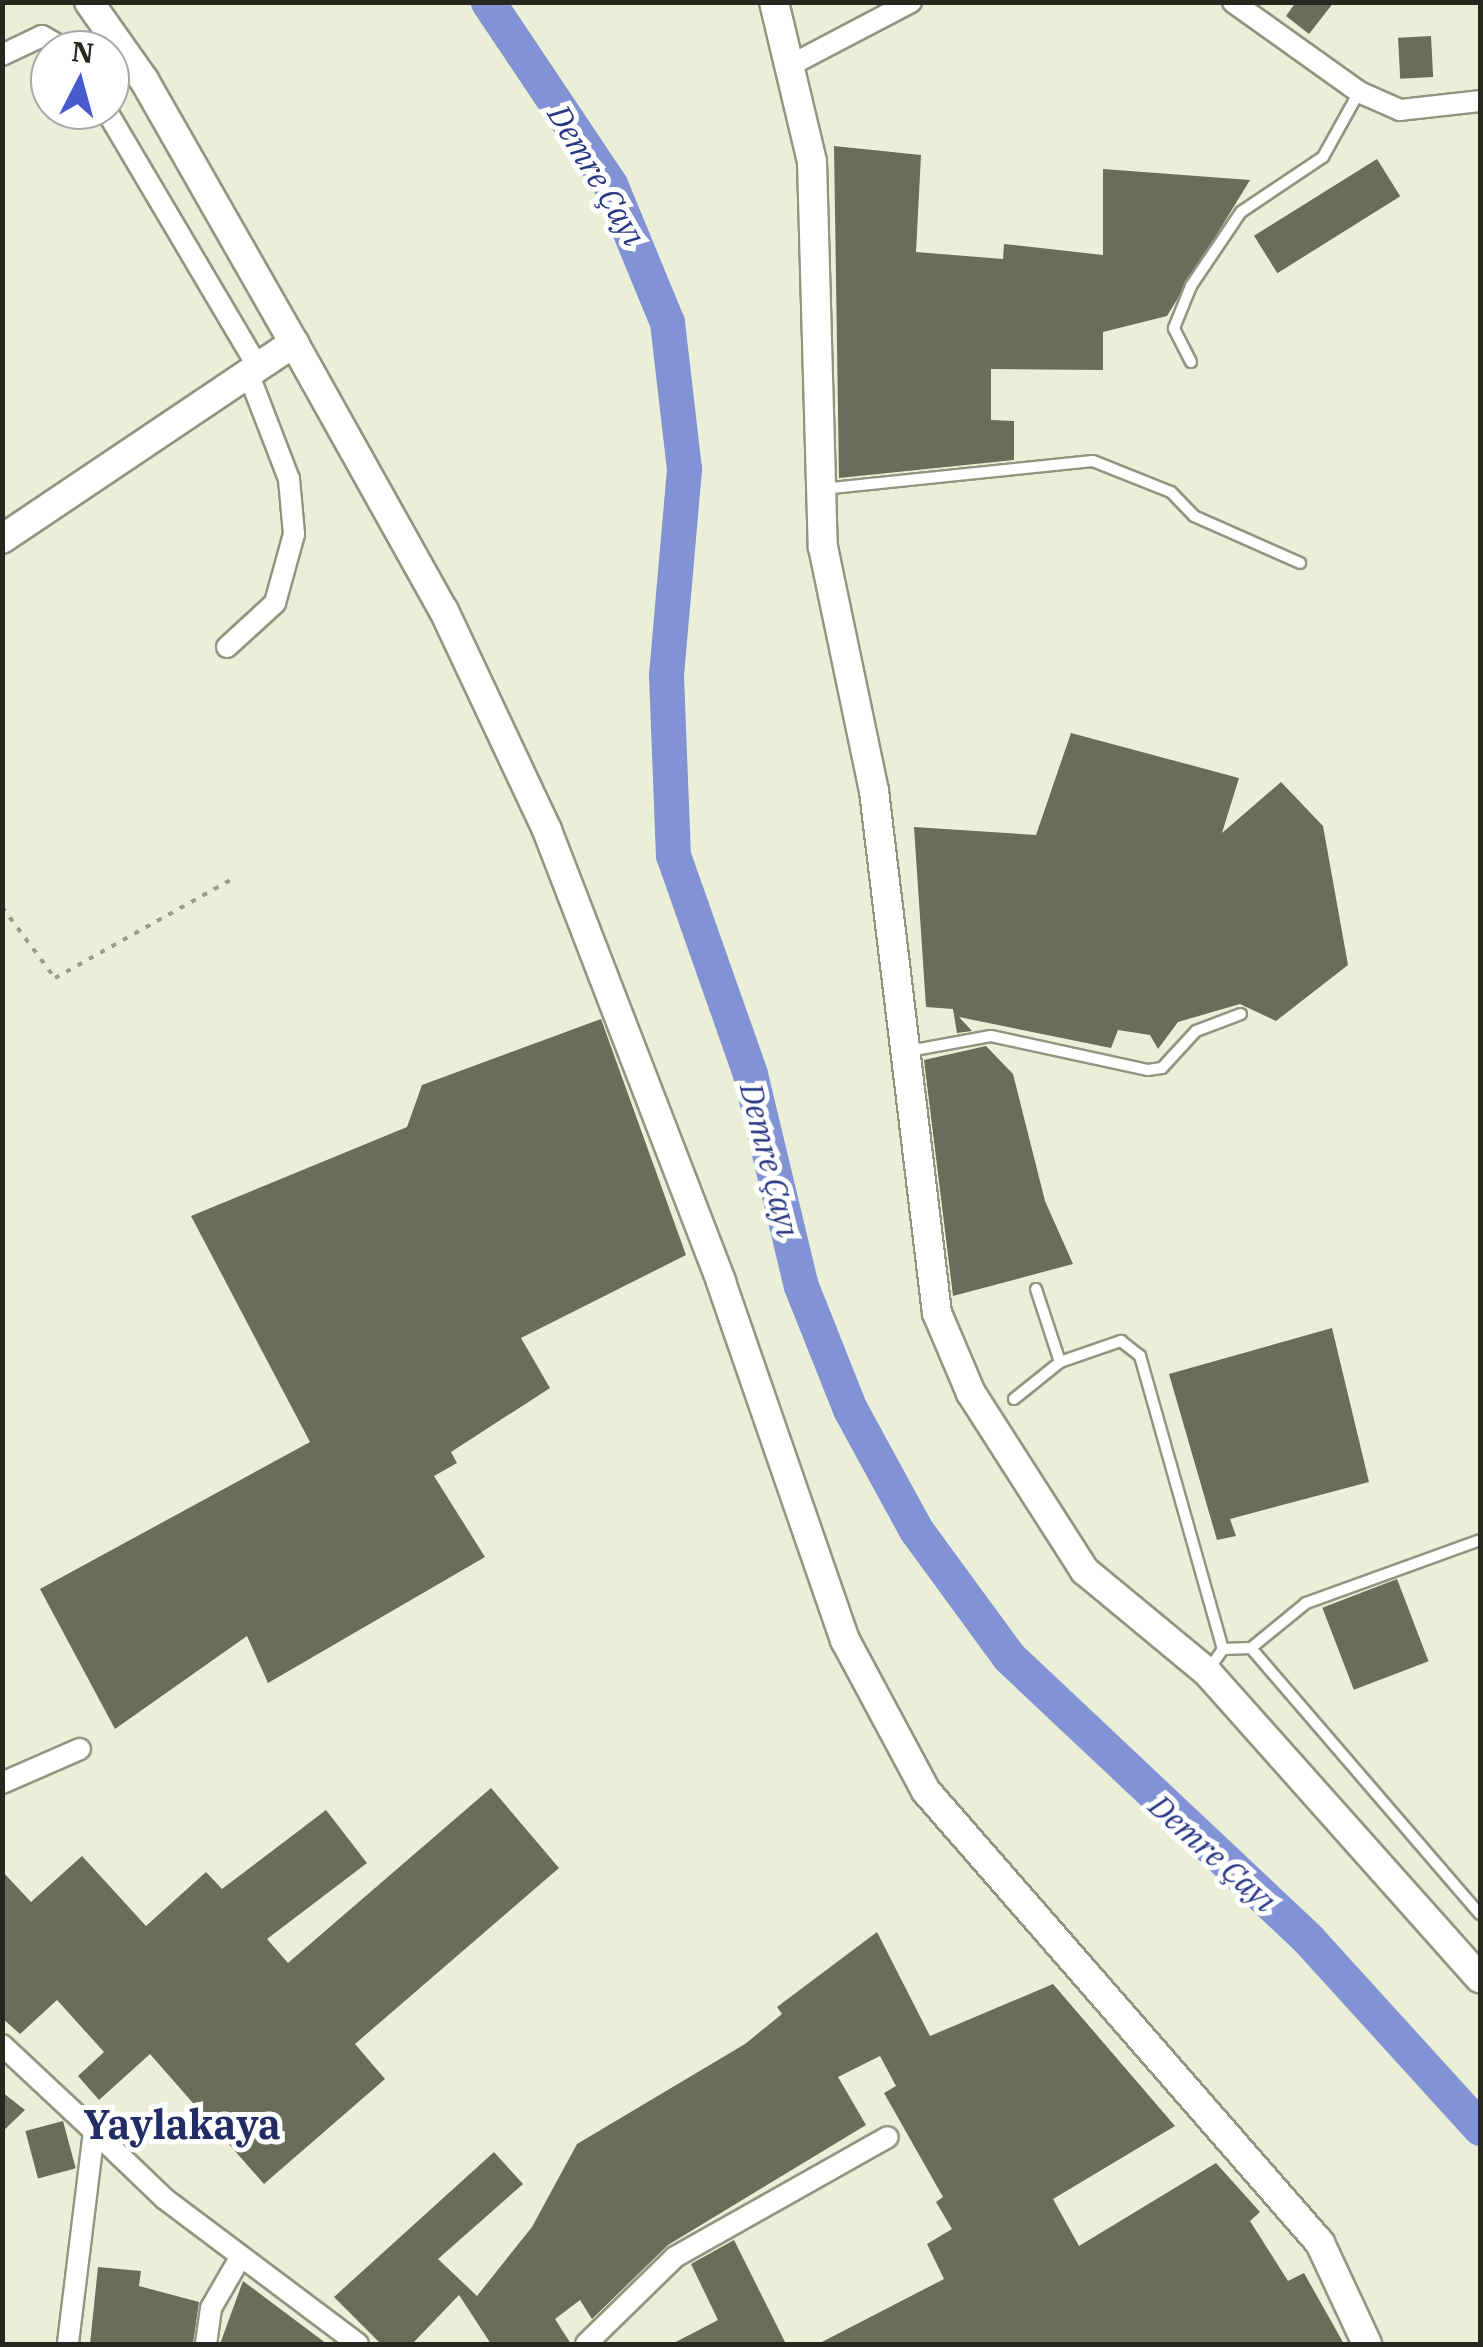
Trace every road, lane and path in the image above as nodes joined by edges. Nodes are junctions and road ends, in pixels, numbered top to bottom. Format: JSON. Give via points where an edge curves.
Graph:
{"nodes":[{"id":1,"x":89,"y":2,"type":"edge"},
{"id":2,"x":774,"y":2,"type":"edge"},
{"id":3,"x":911,"y":2,"type":"edge"},
{"id":4,"x":1233,"y":2,"type":"edge"},
{"id":5,"x":30,"y":42,"type":"edge"},
{"id":6,"x":2,"y":56,"type":"edge"},
{"id":7,"x":789,"y":66,"type":"junction"},
{"id":8,"x":1359,"y":92,"type":"junction"},
{"id":9,"x":1480,"y":101,"type":"edge"},
{"id":10,"x":117,"y":130,"type":"edge"},
{"id":11,"x":294,"y":343,"type":"junction"},
{"id":12,"x":1191,"y":362,"type":"dead end"},
{"id":13,"x":253,"y":370,"type":"junction"},
{"id":14,"x":821,"y":490,"type":"junction"},
{"id":15,"x":2,"y":539,"type":"edge"},
{"id":16,"x":1300,"y":563,"type":"dead end"},
{"id":17,"x":228,"y":648,"type":"dead end"},
{"id":18,"x":230,"y":880,"type":"dead end"},
{"id":19,"x":2,"y":907,"type":"edge"},
{"id":20,"x":1242,"y":1014,"type":"dead end"},
{"id":21,"x":903,"y":1052,"type":"junction"},
{"id":22,"x":1036,"y":1289,"type":"dead end"},
{"id":23,"x":1060,"y":1362,"type":"junction"},
{"id":24,"x":1014,"y":1399,"type":"dead end"},
{"id":25,"x":1480,"y":1540,"type":"edge"},
{"id":26,"x":1251,"y":1648,"type":"junction"},
{"id":27,"x":1215,"y":1661,"type":"junction"},
{"id":28,"x":80,"y":1749,"type":"dead end"},
{"id":29,"x":2,"y":1783,"type":"edge"},
{"id":30,"x":1480,"y":1914,"type":"edge"},
{"id":31,"x":1480,"y":1978,"type":"edge"},
{"id":32,"x":2,"y":2045,"type":"edge"},
{"id":33,"x":94,"y":2131,"type":"junction"},
{"id":34,"x":888,"y":2137,"type":"dead end"},
{"id":35,"x":240,"y":2258,"type":"junction"},
{"id":36,"x":68,"y":2344,"type":"edge"},
{"id":37,"x":206,"y":2344,"type":"edge"},
{"id":38,"x":358,"y":2344,"type":"edge"},
{"id":39,"x":586,"y":2344,"type":"edge"},
{"id":40,"x":1367,"y":2344,"type":"edge"}],
"edges":[{"from":1,"to":11,"type":"street","via":[[144,80]]},
{"from":2,"to":7,"type":"street"},
{"from":3,"to":7,"type":"street"},
{"from":4,"to":8,"type":"street"},
{"from":5,"to":6,"type":"street"},
{"from":7,"to":14,"type":"street","via":[[812,162]]},
{"from":8,"to":9,"type":"street","via":[[1400,110]]},
{"from":8,"to":12,"type":"lane","via":[[1324,157],[1241,212],[1191,286],[1174,328]]},
{"from":10,"to":13,"type":"street"},
{"from":11,"to":13,"type":"street"},
{"from":11,"to":40,"type":"street","via":[[444,611],[546,830],[721,1282],[845,1640],[908,1758],[926,1791],[1320,2243]]},
{"from":13,"to":15,"type":"street"},
{"from":13,"to":17,"type":"street","via":[[289,479],[294,534],[275,603]]},
{"from":14,"to":16,"type":"lane","via":[[1093,460],[1172,492],[1194,516]]},
{"from":14,"to":21,"type":"street","via":[[822,547],[874,791]]},
{"from":18,"to":19,"type":"path","via":[[55,978]]},
{"from":20,"to":21,"type":"lane","via":[[1196,1030],[1162,1068],[1148,1070],[990,1036]]},
{"from":21,"to":27,"type":"street","via":[[938,1313],[971,1394],[1085,1571]]},
{"from":22,"to":23,"type":"lane"},
{"from":23,"to":24,"type":"lane"},
{"from":23,"to":27,"type":"lane","via":[[1122,1341],[1140,1356]]},
{"from":25,"to":26,"type":"lane","via":[[1306,1603]]},
{"from":26,"to":27,"type":"lane"},
{"from":26,"to":30,"type":"lane"},
{"from":27,"to":31,"type":"street"},
{"from":28,"to":29,"type":"street"},
{"from":32,"to":33,"type":"street"},
{"from":33,"to":35,"type":"street"},
{"from":33,"to":36,"type":"street"},
{"from":34,"to":39,"type":"street","via":[[675,2257]]},
{"from":35,"to":37,"type":"street","via":[[211,2308]]},
{"from":35,"to":38,"type":"street"}]}
